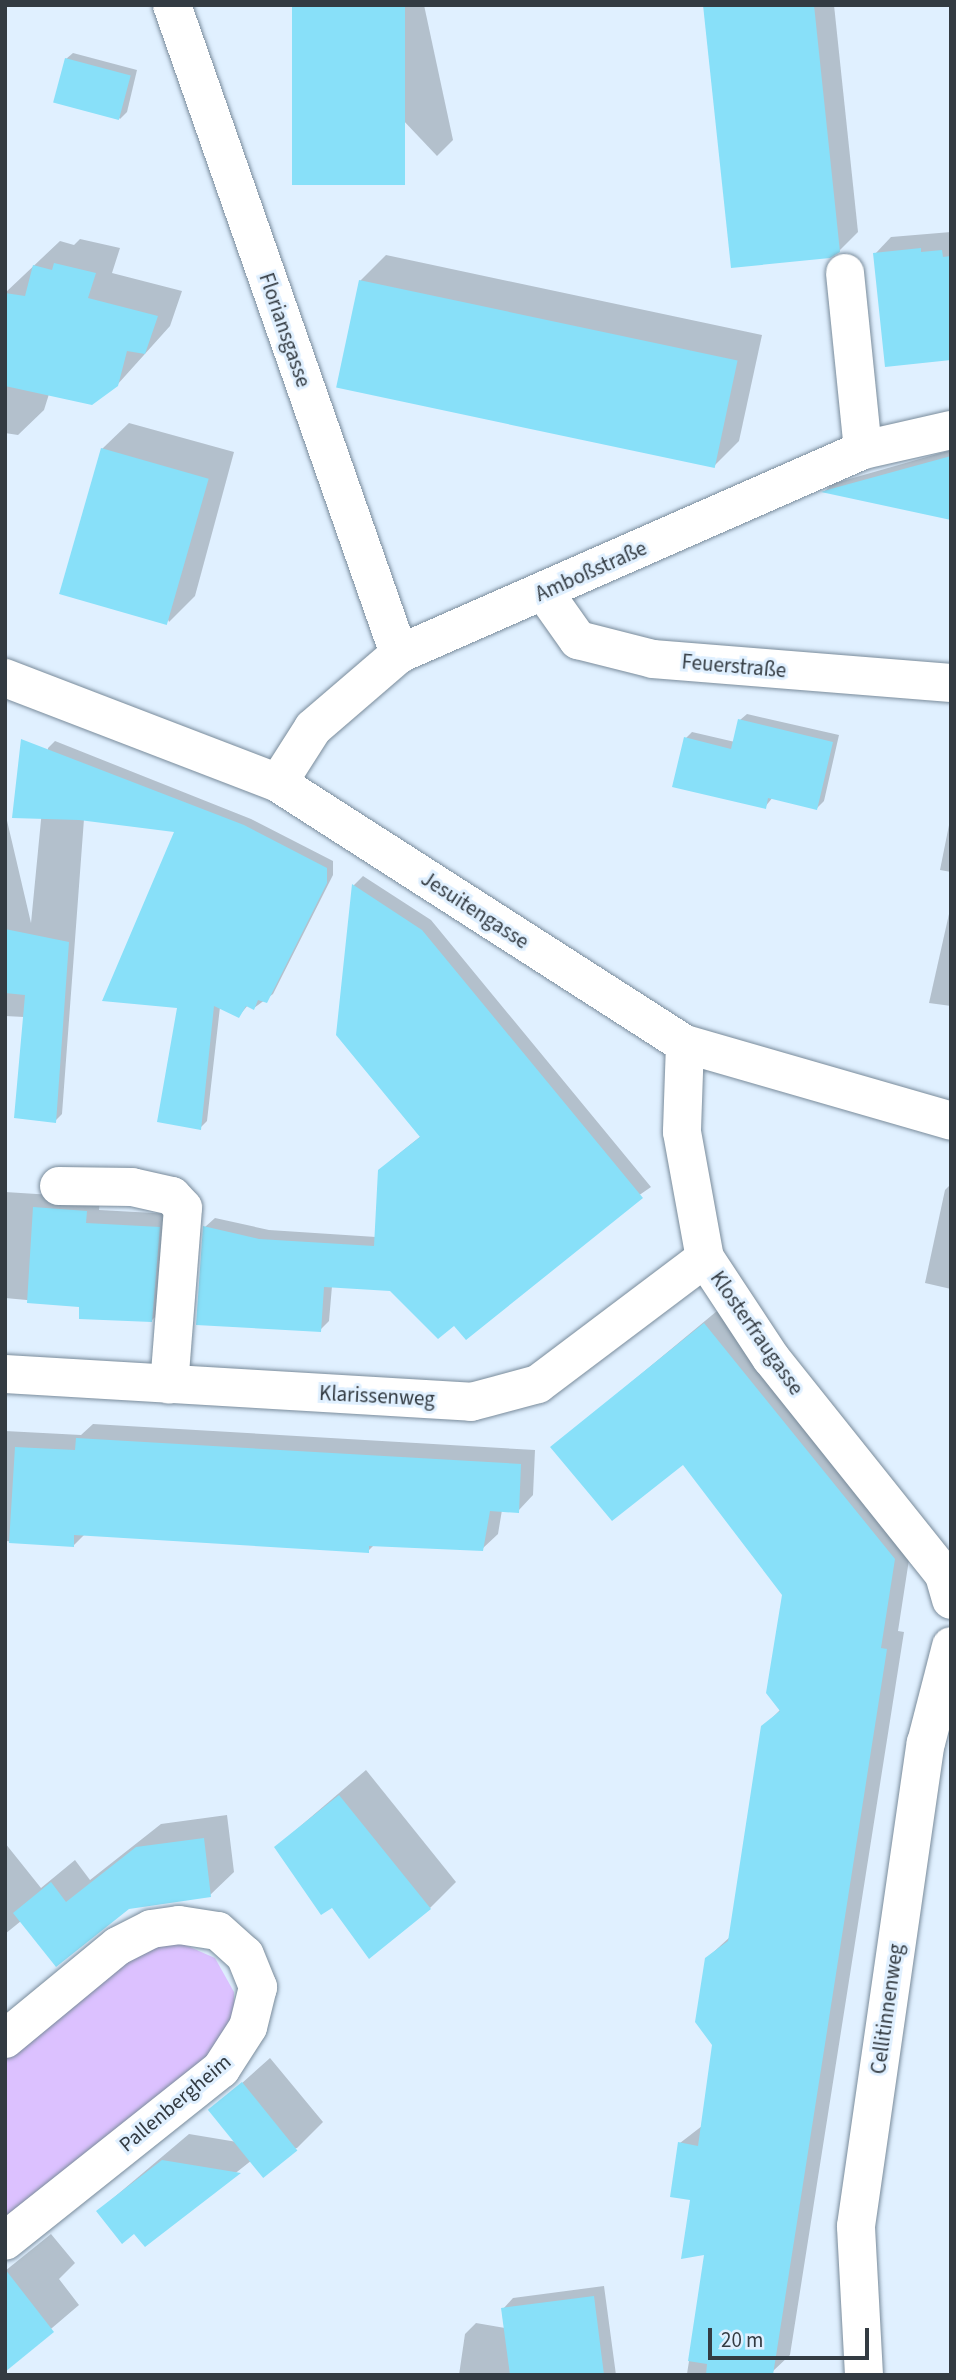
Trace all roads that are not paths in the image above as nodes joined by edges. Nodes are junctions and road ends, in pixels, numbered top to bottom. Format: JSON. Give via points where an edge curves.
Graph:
{"nodes":[{"id":1,"x":172,"y":5,"type":"edge"},
{"id":2,"x":845,"y":273,"type":"dead end"},
{"id":3,"x":951,"y":430,"type":"edge"},
{"id":4,"x":863,"y":450,"type":"junction"},
{"id":5,"x":544,"y":592,"type":"junction"},
{"id":6,"x":399,"y":654,"type":"junction"},
{"id":7,"x":5,"y":677,"type":"edge"},
{"id":8,"x":951,"y":683,"type":"edge"},
{"id":9,"x":278,"y":783,"type":"junction"},
{"id":10,"x":685,"y":1044,"type":"junction"},
{"id":11,"x":951,"y":1121,"type":"edge"},
{"id":12,"x":59,"y":1186,"type":"dead end"},
{"id":13,"x":705,"y":1258,"type":"junction"},
{"id":14,"x":5,"y":1374,"type":"edge"},
{"id":15,"x":169,"y":1384,"type":"junction"},
{"id":16,"x":948,"y":1588,"type":"edge"},
{"id":17,"x":951,"y":1646,"type":"edge"},
{"id":18,"x":5,"y":2039,"type":"edge"},
{"id":19,"x":5,"y":2241,"type":"edge"},
{"id":20,"x":864,"y":2375,"type":"edge"}],
"edges":[{"from":1,"to":6,"type":"street","name":"Floriansgasse"},
{"from":2,"to":4,"type":"street"},
{"from":3,"to":4,"type":"street","name":"Amboßstraße"},
{"from":4,"to":5,"type":"street","name":"Amboßstraße"},
{"from":5,"to":6,"type":"street","name":"Amboßstraße"},
{"from":5,"to":8,"type":"street","name":"Feuerstraße","via":[[578,640],[653,659]]},
{"from":6,"to":9,"type":"street","name":"Amboßstraße","via":[[313,729]]},
{"from":7,"to":9,"type":"street","name":"Jesuitengasse"},
{"from":9,"to":10,"type":"street","name":"Jesuitengasse"},
{"from":10,"to":11,"type":"street","name":"Jesuitengasse"},
{"from":10,"to":13,"type":"street","name":"Klosterfraugasse","via":[[682,1132]]},
{"from":12,"to":15,"type":"street","via":[[132,1187],[172,1196],[183,1208]]},
{"from":13,"to":15,"type":"street","name":"Klarissenweg","via":[[538,1384],[471,1402]]},
{"from":13,"to":16,"type":"street","name":"Klosterfraugasse","via":[[771,1358]]},
{"from":14,"to":15,"type":"street","name":"Klarissenweg"},
{"from":17,"to":20,"type":"street","name":"Cellitinnenweg","via":[[926,1743],[856,2226]]},
{"from":18,"to":19,"type":"street","name":"Pallenbergheim","via":[[118,1947],[151,1929],[179,1925],[218,1931],[245,1955],[258,1987],[248,2027],[221,2069]]}]}
